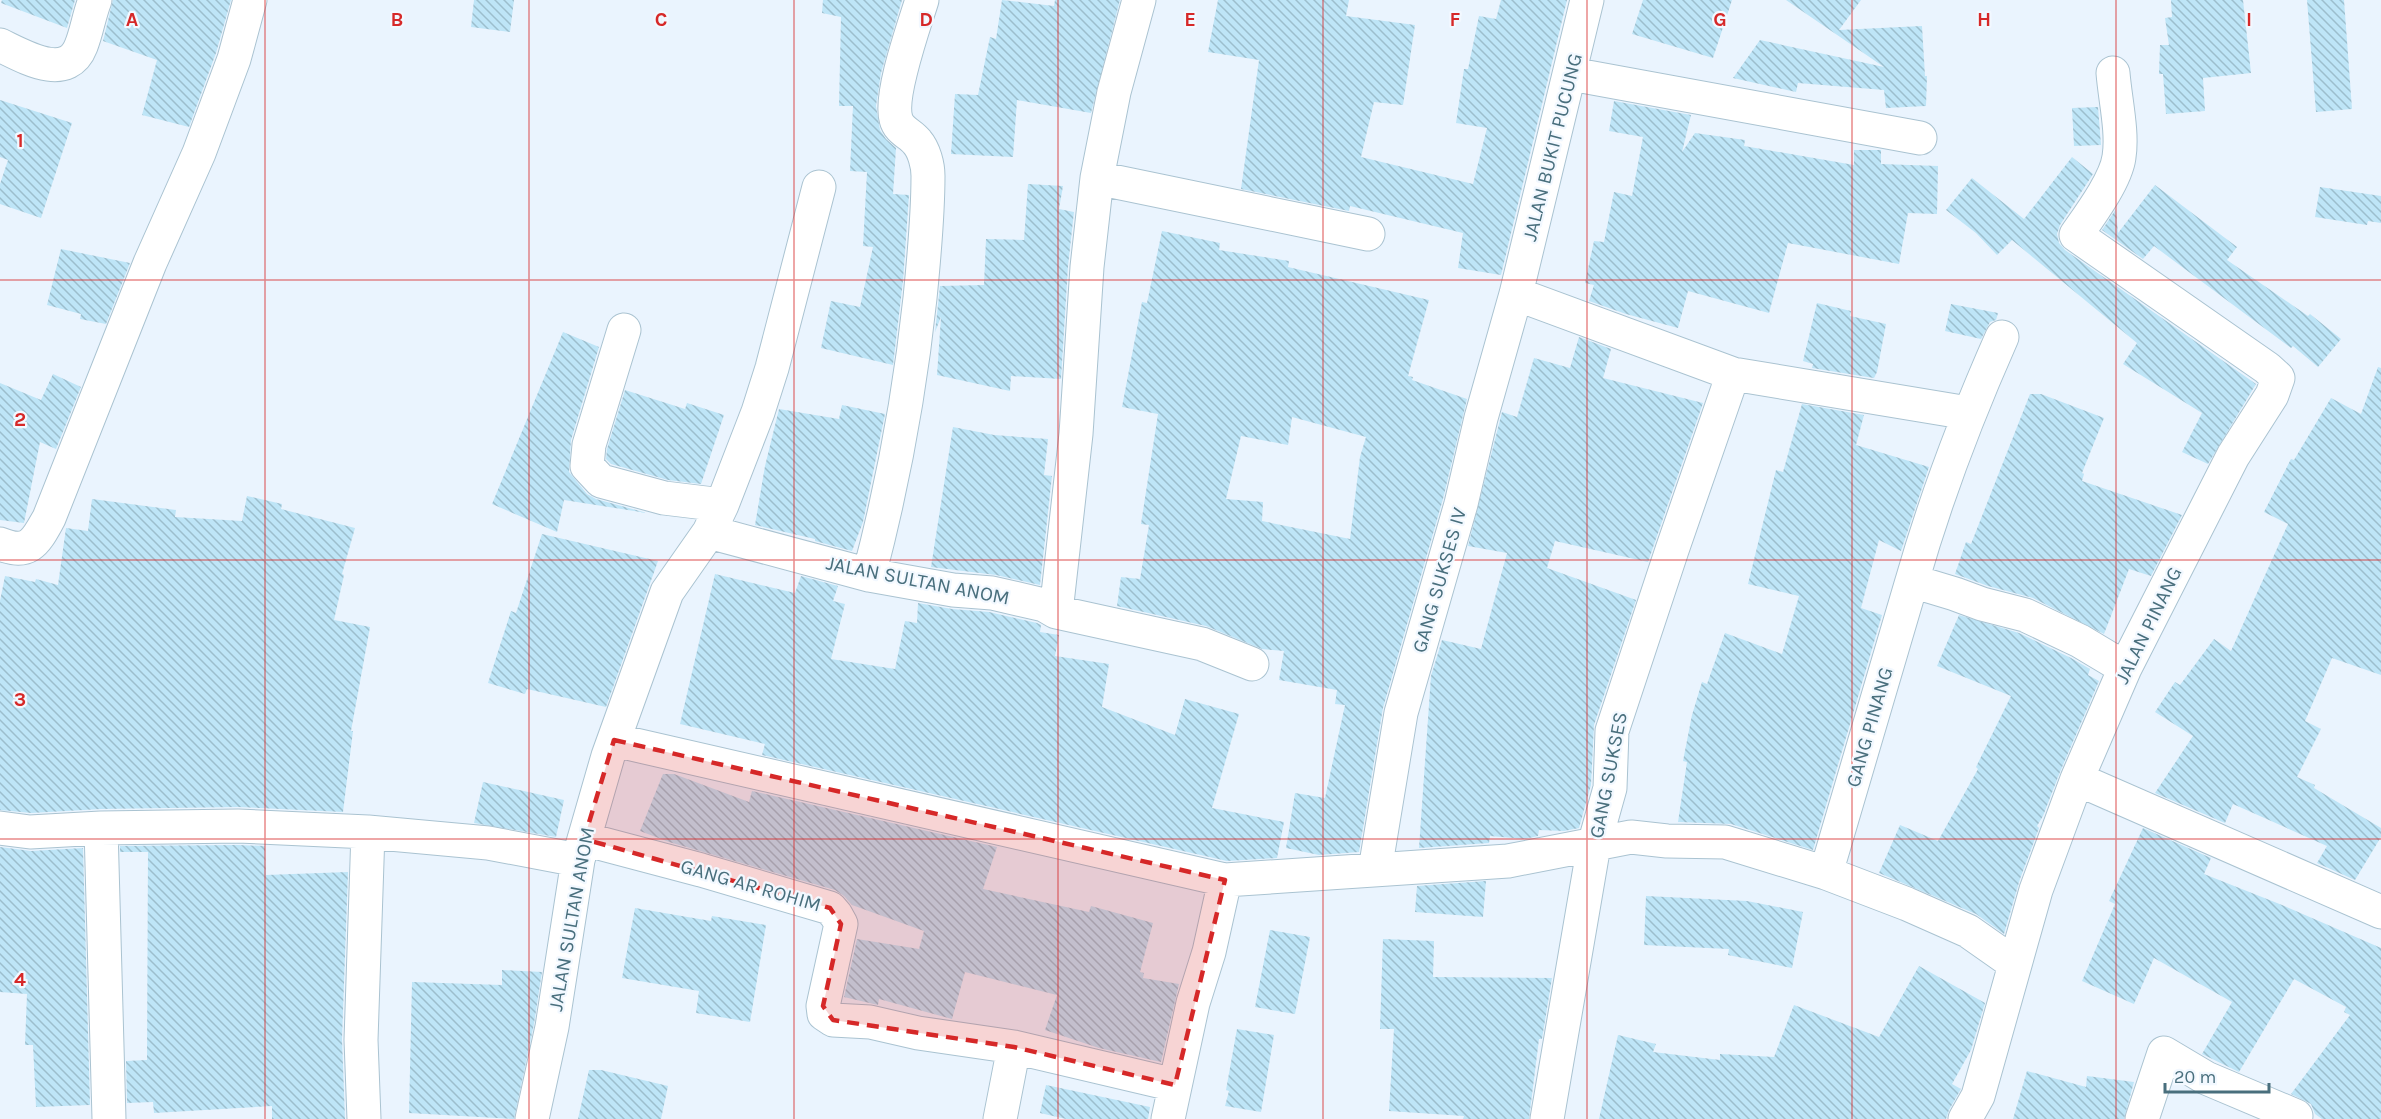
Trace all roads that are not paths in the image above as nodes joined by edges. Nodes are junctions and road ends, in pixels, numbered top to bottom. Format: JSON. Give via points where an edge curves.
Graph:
{"nodes":[{"id":1,"x":95,"y":0,"type":"edge"},
{"id":2,"x":250,"y":0,"type":"edge"},
{"id":3,"x":922,"y":0,"type":"edge"},
{"id":4,"x":1139,"y":0,"type":"edge"},
{"id":5,"x":1587,"y":0,"type":"edge"},
{"id":6,"x":0,"y":45,"type":"edge"},
{"id":7,"x":2114,"y":73,"type":"dead end"},
{"id":8,"x":1571,"y":74,"type":"junction"},
{"id":9,"x":1920,"y":138,"type":"dead end"},
{"id":10,"x":1097,"y":178,"type":"junction"},
{"id":11,"x":819,"y":187,"type":"dead end"},
{"id":12,"x":1368,"y":234,"type":"dead end"},
{"id":13,"x":1516,"y":294,"type":"junction"},
{"id":14,"x":624,"y":330,"type":"dead end"},
{"id":15,"x":2002,"y":337,"type":"dead end"},
{"id":16,"x":1733,"y":374,"type":"junction"},
{"id":17,"x":1968,"y":413,"type":"junction"},
{"id":18,"x":715,"y":519,"type":"junction"},
{"id":19,"x":0,"y":544,"type":"edge"},
{"id":20,"x":869,"y":575,"type":"junction"},
{"id":21,"x":1912,"y":581,"type":"junction"},
{"id":22,"x":1056,"y":612,"type":"junction"},
{"id":23,"x":1252,"y":664,"type":"dead end"},
{"id":24,"x":2125,"y":668,"type":"junction"},
{"id":25,"x":614,"y":740,"type":"junction"},
{"id":26,"x":2077,"y":779,"type":"junction"},
{"id":27,"x":0,"y":828,"type":"edge"},
{"id":28,"x":101,"y":828,"type":"junction"},
{"id":29,"x":368,"y":832,"type":"junction"},
{"id":30,"x":1594,"y":845,"type":"junction"},
{"id":31,"x":581,"y":849,"type":"junction"},
{"id":32,"x":1375,"y":870,"type":"junction"},
{"id":33,"x":1826,"y":873,"type":"junction"},
{"id":34,"x":1225,"y":880,"type":"junction"},
{"id":35,"x":2381,"y":912,"type":"edge"},
{"id":36,"x":2015,"y":964,"type":"junction"},
{"id":37,"x":1014,"y":1047,"type":"junction"},
{"id":38,"x":1175,"y":1085,"type":"junction"},
{"id":39,"x":2296,"y":1116,"type":"dead end"},
{"id":40,"x":109,"y":1119,"type":"edge"},
{"id":41,"x":364,"y":1119,"type":"edge"},
{"id":42,"x":532,"y":1119,"type":"edge"},
{"id":43,"x":1000,"y":1119,"type":"edge"},
{"id":44,"x":1167,"y":1119,"type":"edge"},
{"id":45,"x":1547,"y":1119,"type":"edge"},
{"id":46,"x":1965,"y":1119,"type":"edge"},
{"id":47,"x":2142,"y":1119,"type":"edge"}],
"edges":[{"from":1,"to":6,"type":"street","via":[[75,58],[65,64],[51,66]]},
{"from":2,"to":19,"type":"street","via":[[234,59],[199,153],[150,263],[49,518],[37,540],[29,546],[11,548]]},
{"from":3,"to":20,"type":"street","via":[[898,79],[895,117],[924,155],[928,173],[926,241],[902,437]]},
{"from":4,"to":10,"type":"street","via":[[1114,92]]},
{"from":5,"to":8,"type":"street","name":"JALAN BUKIT PUCUNG"},
{"from":7,"to":24,"type":"street","name":"JALAN PINANG","via":[[2119,159],[2102,196],[2076,235],[2278,378],[2272,395],[2233,456]]},
{"from":8,"to":9,"type":"street"},
{"from":8,"to":13,"type":"street","name":"JALAN BUKIT PUCUNG"},
{"from":10,"to":12,"type":"street"},
{"from":10,"to":22,"type":"street","via":[[1086,267],[1076,434]]},
{"from":11,"to":18,"type":"street","via":[[772,368]]},
{"from":13,"to":16,"type":"street"},
{"from":13,"to":32,"type":"street","name":"GANG SUKSES IV","via":[[1401,713]]},
{"from":14,"to":18,"type":"street","via":[[589,445],[587,466],[601,481],[664,498]]},
{"from":15,"to":17,"type":"street","name":"GANG PINANG"},
{"from":16,"to":17,"type":"street"},
{"from":16,"to":30,"type":"street","name":"GANG SUKSES","via":[[1612,731],[1610,788]]},
{"from":17,"to":21,"type":"street","name":"GANG PINANG"},
{"from":18,"to":20,"type":"street","name":"JALAN SULTAN ANOM"},
{"from":18,"to":25,"type":"street","name":"JALAN SULTAN ANOM","via":[[667,592]]},
{"from":20,"to":22,"type":"street","name":"JALAN SULTAN ANOM","via":[[992,593],[1044,605]]},
{"from":21,"to":24,"type":"street","via":[[2025,615]]},
{"from":21,"to":33,"type":"street","name":"GANG PINANG"},
{"from":22,"to":23,"type":"street","name":"JALAN SULTAN ANOM","via":[[1202,644]]},
{"from":24,"to":26,"type":"street","name":"JALAN PINANG"},
{"from":25,"to":31,"type":"street","name":"JALAN SULTAN ANOM"},
{"from":25,"to":34,"type":"street"},
{"from":26,"to":35,"type":"street"},
{"from":26,"to":36,"type":"street","name":"JALAN PINANG","via":[[2036,890]]},
{"from":27,"to":28,"type":"street","via":[[30,832]]},
{"from":28,"to":29,"type":"street","via":[[238,826]]},
{"from":28,"to":40,"type":"street"},
{"from":29,"to":31,"type":"street"},
{"from":29,"to":41,"type":"street","via":[[360,1040]]},
{"from":30,"to":32,"type":"street","via":[[1508,861]]},
{"from":30,"to":33,"type":"street","via":[[1631,837],[1725,842]]},
{"from":30,"to":45,"type":"street","name":"GANG SUKSES"},
{"from":31,"to":37,"type":"street","name":"GANG AR ROHIM","via":[[701,870],[830,908],[841,924],[822,1006],[824,1014],[833,1020],[870,1022]]},
{"from":31,"to":42,"type":"street","name":"JALAN SULTAN ANOM","via":[[552,1027]]},
{"from":32,"to":34,"type":"street"},
{"from":33,"to":36,"type":"street","via":[[1968,931]]},
{"from":34,"to":38,"type":"street"},
{"from":36,"to":46,"type":"street","name":"JALAN PINANG","via":[[1978,1096]]},
{"from":37,"to":38,"type":"street","name":"GANG AR ROHIM"},
{"from":37,"to":43,"type":"street"},
{"from":38,"to":44,"type":"street"},
{"from":39,"to":47,"type":"street","via":[[2206,1078],[2164,1053]]}]}
